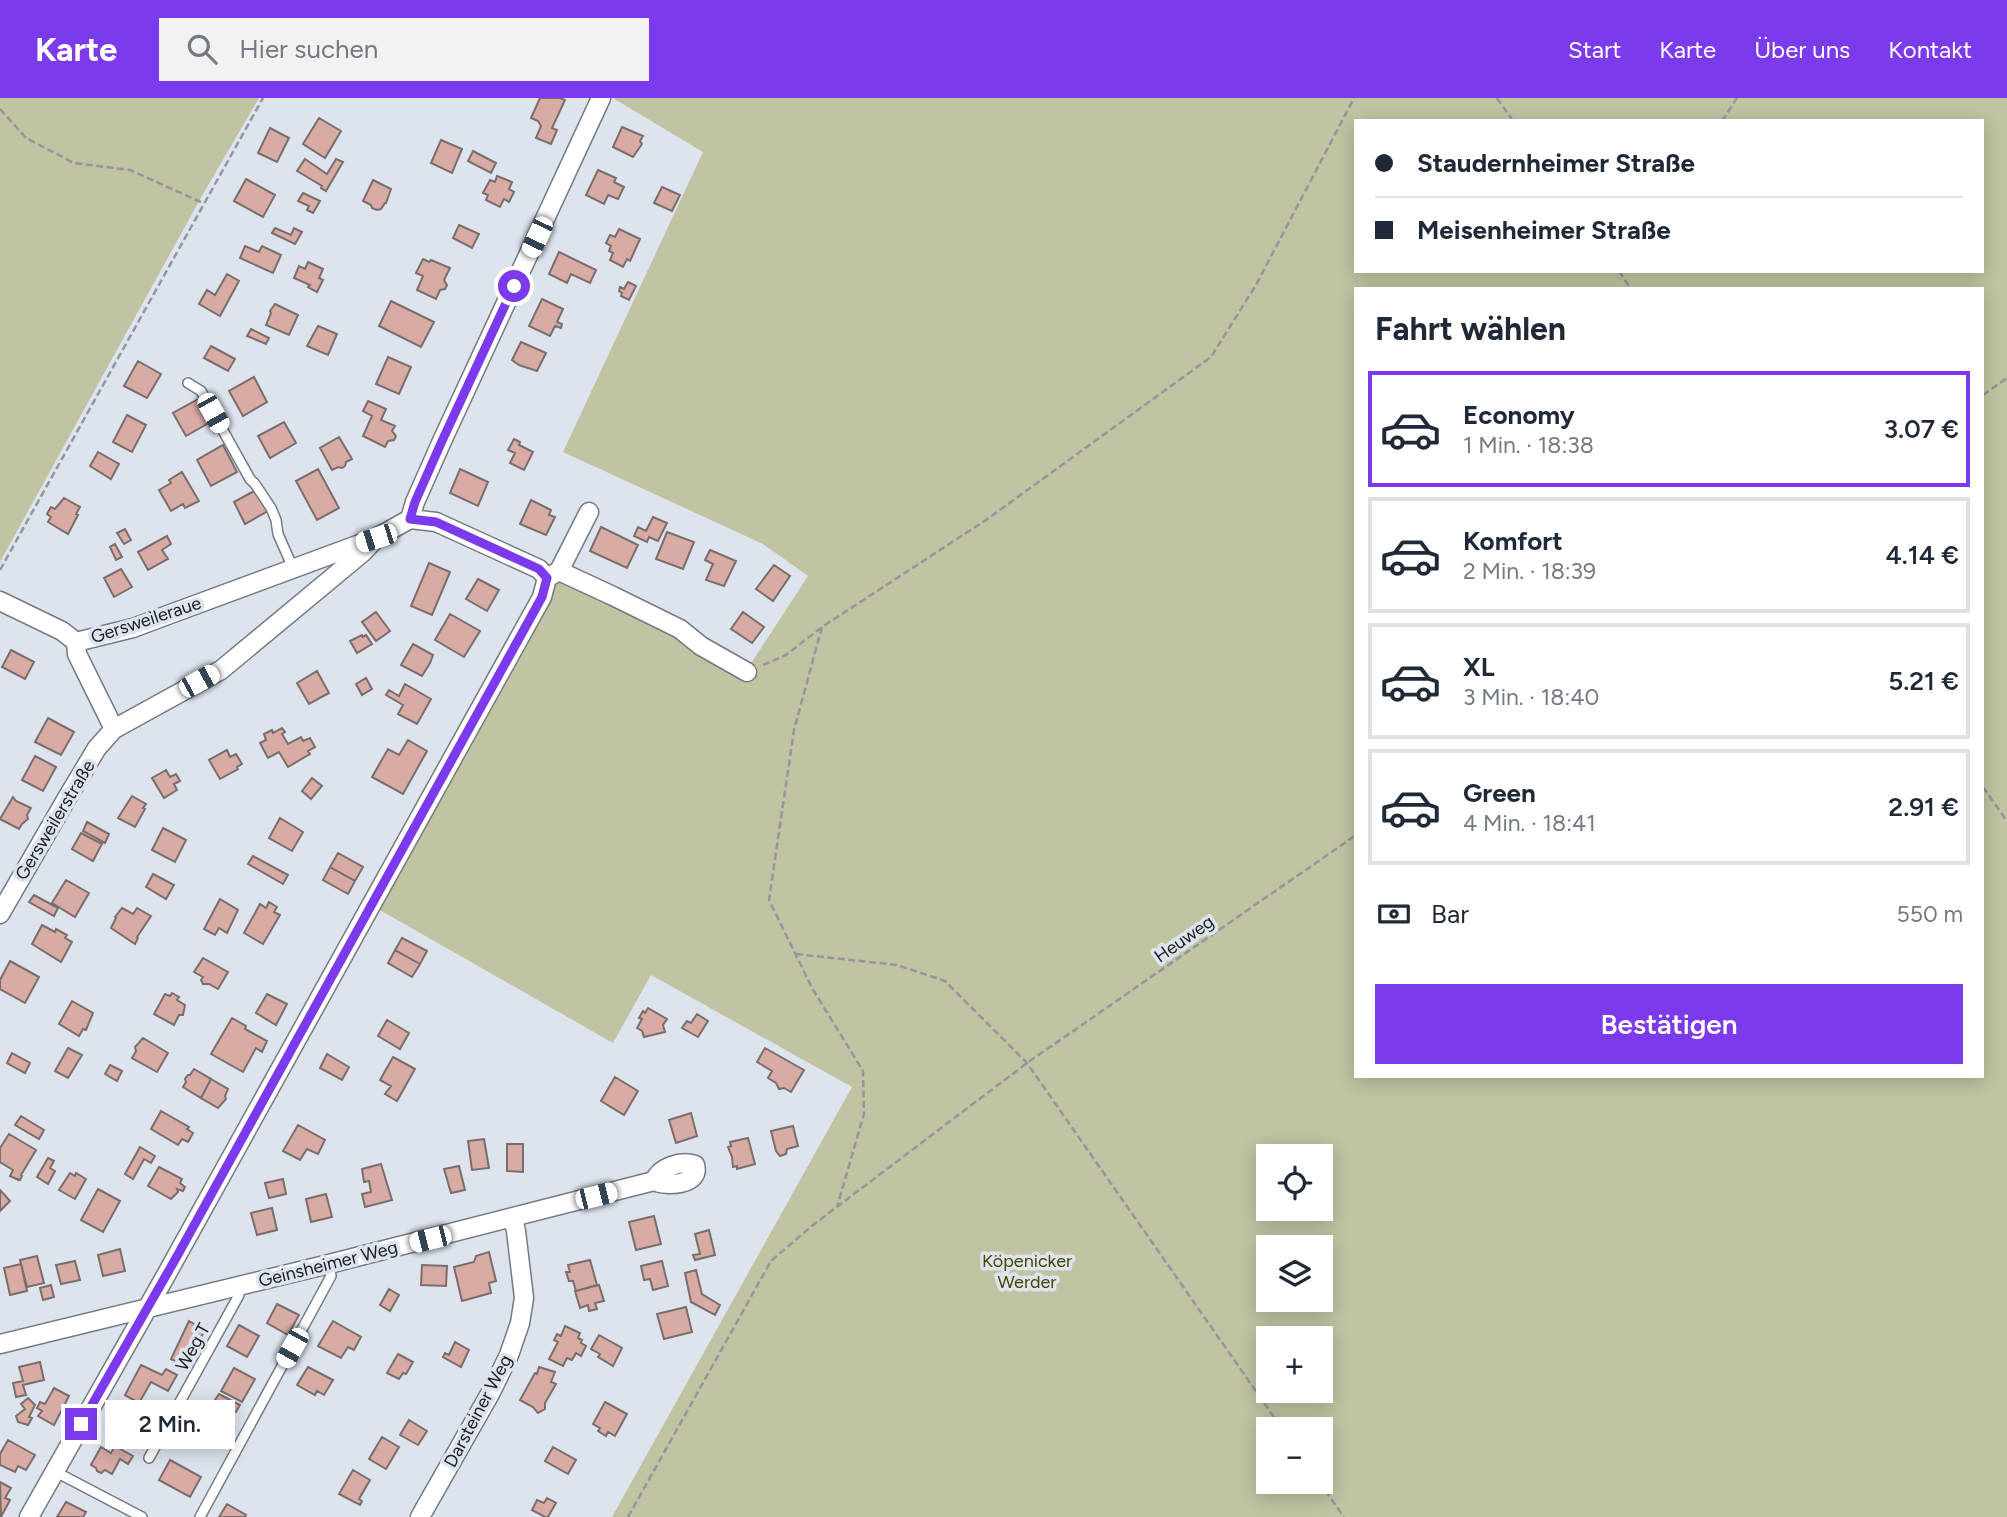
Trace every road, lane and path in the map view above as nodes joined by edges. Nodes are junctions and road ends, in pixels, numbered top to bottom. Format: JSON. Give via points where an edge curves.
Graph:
{"nodes":[{"id":1,"x":263,"y":98,"type":"edge"},
{"id":2,"x":601,"y":98,"type":"edge"},
{"id":3,"x":1354,"y":98,"type":"edge"},
{"id":4,"x":1497,"y":98,"type":"edge"},
{"id":5,"x":1737,"y":98,"type":"edge"},
{"id":6,"x":0,"y":108,"type":"edge"},
{"id":7,"x":1512,"y":119,"type":"edge"},
{"id":8,"x":1723,"y":119,"type":"edge"},
{"id":9,"x":203,"y":203,"type":"junction"},
{"id":10,"x":2007,"y":378,"type":"edge"},
{"id":11,"x":188,"y":383,"type":"dead end"},
{"id":12,"x":1984,"y":394,"type":"edge"},
{"id":13,"x":589,"y":512,"type":"dead end"},
{"id":14,"x":410,"y":519,"type":"junction"},
{"id":15,"x":376,"y":538,"type":"junction"},
{"id":16,"x":293,"y":568,"type":"junction"},
{"id":17,"x":0,"y":569,"type":"edge"},
{"id":18,"x":553,"y":574,"type":"junction"},
{"id":19,"x":0,"y":601,"type":"edge"},
{"id":20,"x":822,"y":627,"type":"junction"},
{"id":21,"x":76,"y":642,"type":"junction"},
{"id":22,"x":747,"y":672,"type":"joint"},
{"id":23,"x":114,"y":729,"type":"junction"},
{"id":24,"x":1984,"y":788,"type":"edge"},
{"id":25,"x":2007,"y":821,"type":"edge"},
{"id":26,"x":1354,"y":836,"type":"edge"},
{"id":27,"x":0,"y":914,"type":"edge"},
{"id":28,"x":796,"y":954,"type":"junction"},
{"id":29,"x":1027,"y":1063,"type":"junction"},
{"id":30,"x":654,"y":1181,"type":"dead end"},
{"id":31,"x":837,"y":1207,"type":"junction"},
{"id":32,"x":513,"y":1218,"type":"junction"},
{"id":33,"x":329,"y":1264,"type":"junction"},
{"id":34,"x":239,"y":1286,"type":"junction"},
{"id":35,"x":147,"y":1308,"type":"junction"},
{"id":36,"x":0,"y":1344,"type":"edge"},
{"id":37,"x":1274,"y":1417,"type":"edge"},
{"id":38,"x":149,"y":1458,"type":"dead end"},
{"id":39,"x":54,"y":1471,"type":"junction"},
{"id":40,"x":1328,"y":1494,"type":"edge"},
{"id":41,"x":123,"y":1507,"type":"junction"},
{"id":42,"x":29,"y":1517,"type":"edge"},
{"id":43,"x":118,"y":1517,"type":"edge"},
{"id":44,"x":142,"y":1517,"type":"edge"},
{"id":45,"x":200,"y":1517,"type":"edge"},
{"id":46,"x":420,"y":1517,"type":"edge"},
{"id":47,"x":628,"y":1517,"type":"edge"},
{"id":48,"x":1344,"y":1517,"type":"edge"}],
"edges":[{"from":1,"to":9,"type":"path"},
{"from":2,"to":14,"type":"street"},
{"from":3,"to":20,"type":"path","via":[[1256,285],[1210,356],[986,520]]},
{"from":4,"to":7,"type":"path"},
{"from":5,"to":8,"type":"path"},
{"from":6,"to":9,"type":"path","via":[[26,138],[74,163],[130,170]]},
{"from":9,"to":17,"type":"path"},
{"from":10,"to":12,"type":"path"},
{"from":11,"to":16,"type":"lane","via":[[201,391],[271,508]]},
{"from":13,"to":18,"type":"street"},
{"from":14,"to":15,"type":"street","name":"Gersweileraue"},
{"from":14,"to":18,"type":"street","via":[[436,522]]},
{"from":15,"to":16,"type":"street","name":"Gersweileraue"},
{"from":15,"to":23,"type":"street","name":"Gersweileraue","via":[[221,670]]},
{"from":16,"to":21,"type":"street","name":"Gersweileraue","via":[[133,628]]},
{"from":18,"to":22,"type":"street","via":[[622,600],[680,629]]},
{"from":18,"to":35,"type":"street"},
{"from":19,"to":21,"type":"street"},
{"from":20,"to":22,"type":"path","via":[[786,655]]},
{"from":20,"to":28,"type":"path","via":[[794,730],[769,900]]},
{"from":21,"to":23,"type":"street","name":"Gersweileraue","via":[[77,654]]},
{"from":23,"to":27,"type":"street","name":"Gersweilerstraße","via":[[60,808]]},
{"from":24,"to":25,"type":"path"},
{"from":26,"to":29,"type":"path","name":"Heuweg"},
{"from":28,"to":29,"type":"path","via":[[897,965],[945,981]]},
{"from":28,"to":31,"type":"path","via":[[863,1071],[864,1114]]},
{"from":29,"to":31,"type":"path","name":"Heuweg"},
{"from":29,"to":37,"type":"path"},
{"from":30,"to":32,"type":"street","name":"Geinsheimer Weg"},
{"from":31,"to":47,"type":"path","name":"Heuweg","via":[[771,1261]]},
{"from":32,"to":33,"type":"street","name":"Geinsheimer Weg"},
{"from":32,"to":46,"type":"street","name":"Darsteiner Weg","via":[[524,1298],[520,1323],[491,1392]]},
{"from":33,"to":34,"type":"street","name":"Geinsheimer Weg"},
{"from":33,"to":45,"type":"lane","via":[[331,1276]]},
{"from":34,"to":35,"type":"street","name":"Geinsheimer Weg"},
{"from":34,"to":38,"type":"lane","name":"Weg T","via":[[239,1295]]},
{"from":35,"to":36,"type":"street","name":"Geinsheimer Weg"},
{"from":35,"to":39,"type":"street"},
{"from":39,"to":41,"type":"lane"},
{"from":39,"to":42,"type":"street"},
{"from":40,"to":48,"type":"path"},
{"from":41,"to":43,"type":"lane"},
{"from":41,"to":44,"type":"lane"}]}
